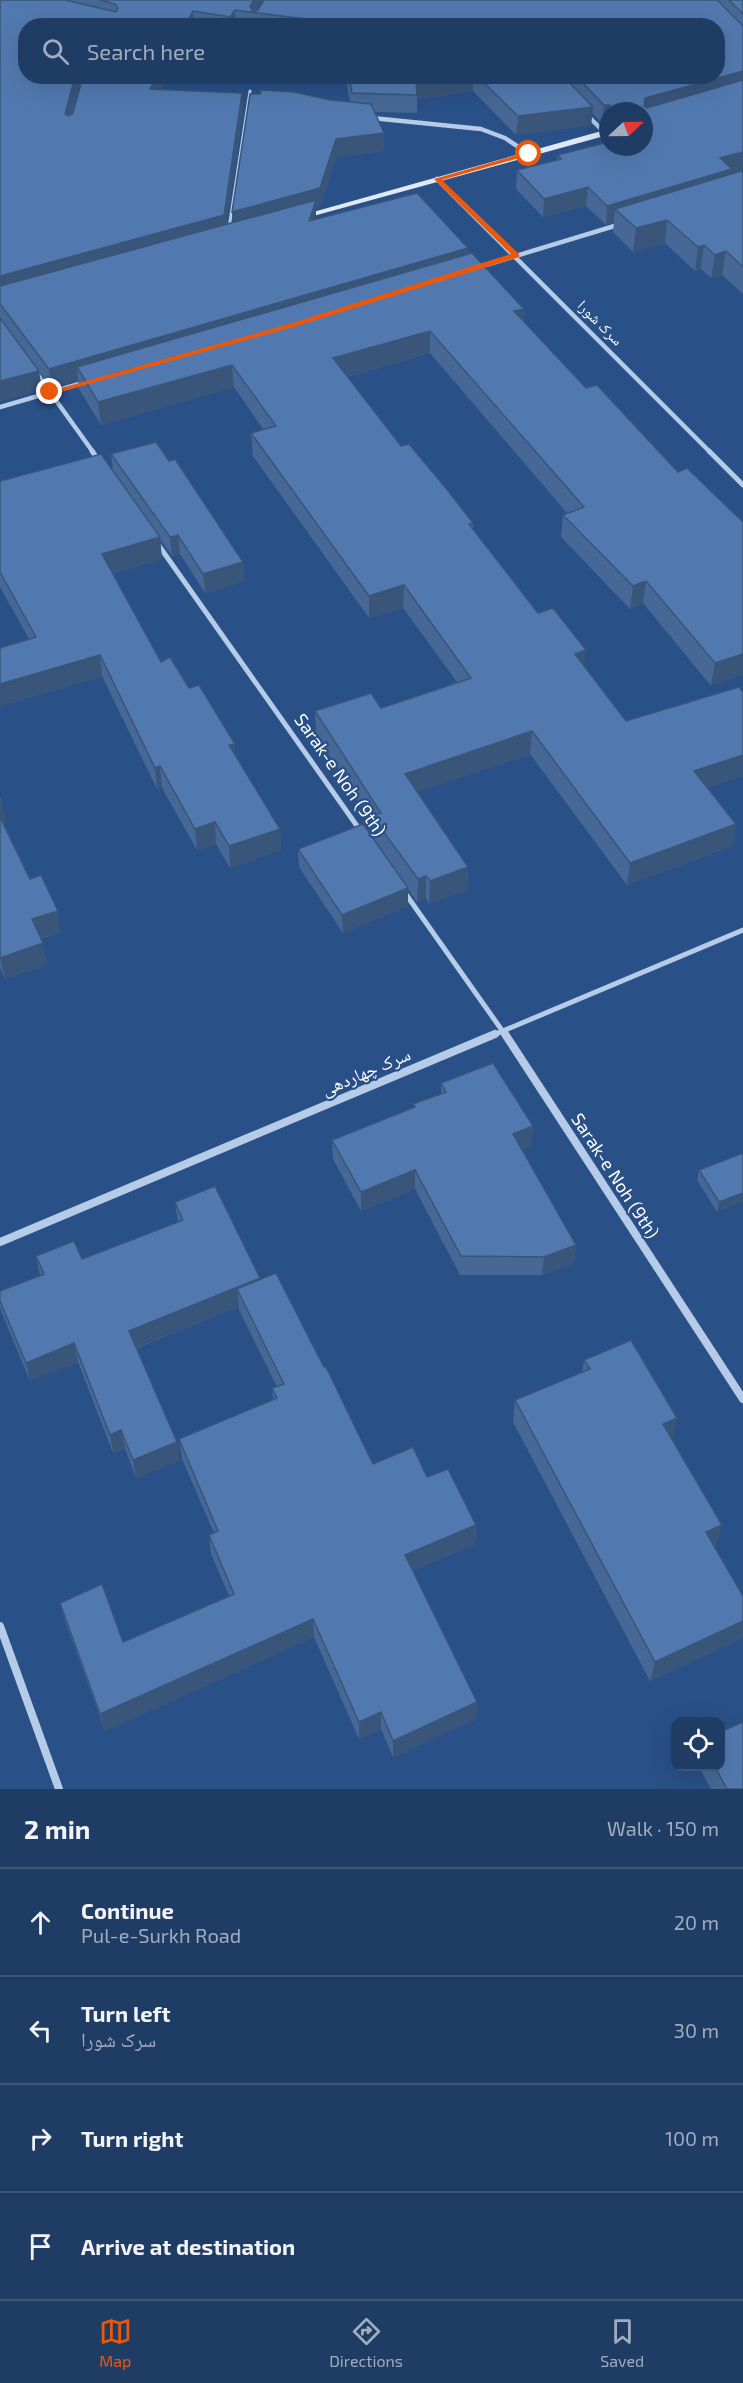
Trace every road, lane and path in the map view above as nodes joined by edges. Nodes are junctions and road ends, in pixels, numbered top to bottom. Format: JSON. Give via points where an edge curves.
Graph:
{"nodes":[{"id":1,"x":250,"y":91,"type":"edge"},
{"id":2,"x":249,"y":98,"type":"junction"},
{"id":3,"x":258,"y":99,"type":"edge"},
{"id":4,"x":581,"y":109,"type":"edge"},
{"id":5,"x":366,"y":118,"type":"edge"},
{"id":6,"x":599,"y":126,"type":"edge"},
{"id":7,"x":599,"y":135,"type":"edge"},
{"id":8,"x":529,"y":154,"type":"junction"},
{"id":9,"x":437,"y":179,"type":"junction"},
{"id":10,"x":294,"y":219,"type":"edge"},
{"id":11,"x":630,"y":222,"type":"edge"},
{"id":12,"x":239,"y":234,"type":"edge"},
{"id":13,"x":228,"y":237,"type":"joint"},
{"id":14,"x":516,"y":255,"type":"junction"},
{"id":15,"x":472,"y":269,"type":"edge"},
{"id":16,"x":29,"y":364,"type":"edge"},
{"id":17,"x":95,"y":380,"type":"edge"},
{"id":18,"x":50,"y":392,"type":"junction"},
{"id":19,"x":0,"y":407,"type":"edge"},
{"id":20,"x":105,"y":470,"type":"edge"},
{"id":21,"x":743,"y":485,"type":"edge"},
{"id":22,"x":153,"y":537,"type":"edge"},
{"id":23,"x":366,"y":837,"type":"edge"},
{"id":24,"x":400,"y":886,"type":"edge"},
{"id":25,"x":743,"y":930,"type":"edge"},
{"id":26,"x":502,"y":1031,"type":"junction"},
{"id":27,"x":0,"y":1242,"type":"edge"},
{"id":28,"x":743,"y":1399,"type":"edge"},
{"id":29,"x":0,"y":1626,"type":"edge"},
{"id":30,"x":60,"y":1789,"type":"edge"}],
"edges":[{"from":1,"to":2,"type":"lane"},
{"from":2,"to":3,"type":"street"},
{"from":2,"to":13,"type":"lane"},
{"from":4,"to":6,"type":"street"},
{"from":5,"to":8,"type":"street","via":[[481,129],[505,138]]},
{"from":7,"to":8,"type":"street"},
{"from":8,"to":9,"type":"street"},
{"from":9,"to":10,"type":"street"},
{"from":9,"to":14,"type":"street","name":"سرک شورا"},
{"from":11,"to":14,"type":"street"},
{"from":12,"to":13,"type":"street"},
{"from":14,"to":15,"type":"street"},
{"from":14,"to":21,"type":"street","name":"سرک شورا"},
{"from":16,"to":18,"type":"street"},
{"from":17,"to":18,"type":"street"},
{"from":18,"to":19,"type":"street"},
{"from":18,"to":20,"type":"street"},
{"from":22,"to":23,"type":"street","name":"Sarak-e Noh (9th)"},
{"from":24,"to":26,"type":"street","name":"Sarak-e Noh (9th)"},
{"from":25,"to":26,"type":"street","name":"سرک چهاردهی"},
{"from":26,"to":27,"type":"street","name":"سرک چهاردهی"},
{"from":26,"to":28,"type":"street","name":"Sarak-e Noh (9th)"},
{"from":29,"to":30,"type":"street"}]}
